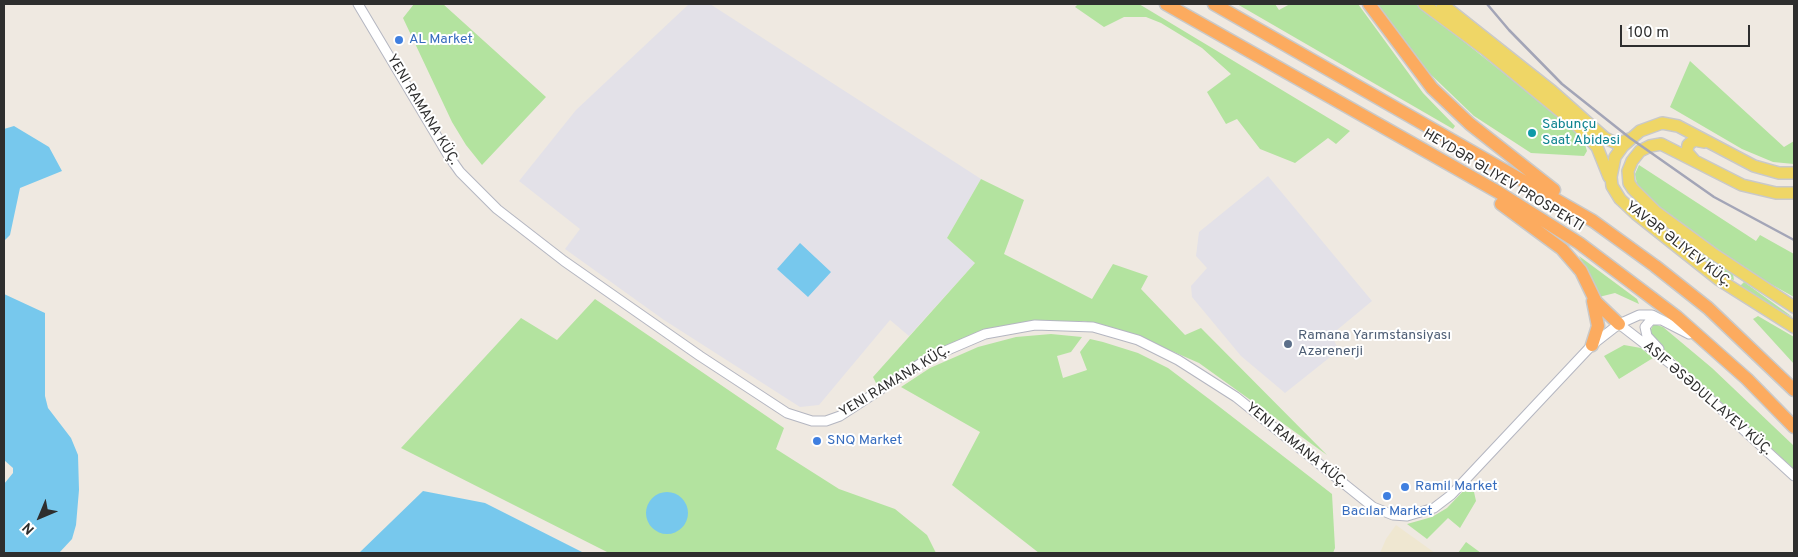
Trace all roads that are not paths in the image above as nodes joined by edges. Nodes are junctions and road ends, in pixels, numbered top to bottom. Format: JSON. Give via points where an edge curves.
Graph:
{"nodes":[{"id":1,"x":358,"y":4,"type":"edge"},
{"id":2,"x":1166,"y":4,"type":"edge"},
{"id":3,"x":1214,"y":4,"type":"edge"},
{"id":4,"x":1369,"y":4,"type":"edge"},
{"id":5,"x":1424,"y":4,"type":"edge"},
{"id":6,"x":1442,"y":4,"type":"edge"},
{"id":7,"x":1678,"y":126,"type":"junction"},
{"id":8,"x":1630,"y":138,"type":"junction"},
{"id":9,"x":1661,"y":144,"type":"junction"},
{"id":10,"x":1717,"y":147,"type":"junction"},
{"id":11,"x":1421,"y":149,"type":"junction"},
{"id":12,"x":1709,"y":170,"type":"junction"},
{"id":13,"x":1794,"y":172,"type":"edge"},
{"id":14,"x":1612,"y":186,"type":"junction"},
{"id":15,"x":1794,"y":193,"type":"edge"},
{"id":16,"x":1593,"y":221,"type":"junction"},
{"id":17,"x":1712,"y":253,"type":"junction"},
{"id":18,"x":1705,"y":269,"type":"junction"},
{"id":19,"x":1591,"y":294,"type":"junction"},
{"id":20,"x":1794,"y":307,"type":"edge"},
{"id":21,"x":1671,"y":323,"type":"junction"},
{"id":22,"x":1619,"y":324,"type":"junction"},
{"id":23,"x":1794,"y":327,"type":"edge"},
{"id":24,"x":1592,"y":345,"type":"junction"},
{"id":25,"x":1753,"y":349,"type":"junction"},
{"id":26,"x":1728,"y":361,"type":"junction"},
{"id":27,"x":1676,"y":368,"type":"junction"},
{"id":28,"x":1794,"y":384,"type":"edge"},
{"id":29,"x":1794,"y":390,"type":"edge"},
{"id":30,"x":1794,"y":427,"type":"edge"},
{"id":31,"x":1794,"y":476,"type":"edge"}],
"edges":[{"from":1,"to":24,"type":"street","name":"YENI RAMANA KÜÇ.","via":[[448,155],[460,172],[497,209],[564,262],[700,356],[787,413],[812,421],[840,416],[928,358],[985,334],[1035,325],[1093,327],[1138,340],[1178,360],[1236,397],[1373,507],[1406,516],[1434,508],[1451,495]]},
{"from":2,"to":11,"type":"highway","name":"HEYDƏR ƏLIYEV PROSPEKTI"},
{"from":3,"to":16,"type":"highway","name":"HEYDƏR ƏLIYEV PROSPEKTI"},
{"from":4,"to":16,"type":"highway","via":[[1418,72],[1450,106]]},
{"from":5,"to":14,"type":"main road","name":"YAVƏR ƏLIYEV KÜÇ.","via":[[1586,133],[1597,147]]},
{"from":6,"to":8,"type":"main road","via":[[1558,96],[1605,138],[1618,144]]},
{"from":7,"to":8,"type":"main road","via":[[1654,124]]},
{"from":7,"to":9,"type":"main road","via":[[1686,138],[1682,144]]},
{"from":7,"to":10,"type":"main road"},
{"from":8,"to":14,"type":"main road","via":[[1612,164]]},
{"from":9,"to":12,"type":"main road"},
{"from":9,"to":17,"type":"main road","name":"YAVƏR ƏLIYEV KÜÇ.","via":[[1650,146],[1634,157],[1628,170],[1629,183],[1648,206]]},
{"from":10,"to":12,"type":"main road","via":[[1694,140],[1687,148],[1690,157]]},
{"from":10,"to":13,"type":"main road","via":[[1767,171]]},
{"from":11,"to":19,"type":"highway","via":[[1549,238],[1575,263]]},
{"from":11,"to":26,"type":"highway","name":"HEYDƏR ƏLIYEV PROSPEKTI","via":[[1579,243],[1639,286]]},
{"from":12,"to":15,"type":"main road","via":[[1752,189],[1776,194]]},
{"from":14,"to":18,"type":"main road","name":"YAVƏR ƏLIYEV KÜÇ.","via":[[1626,206]]},
{"from":16,"to":25,"type":"highway","name":"HEYDƏR ƏLIYEV PROSPEKTI","via":[[1683,288]]},
{"from":17,"to":18,"type":"main road","via":[[1739,279],[1732,284]]},
{"from":17,"to":20,"type":"main road","name":"YAVƏR ƏLIYEV KÜÇ."},
{"from":18,"to":23,"type":"main road","name":"YAVƏR ƏLIYEV KÜÇ."},
{"from":19,"to":22,"type":"highway"},
{"from":19,"to":24,"type":"highway","via":[[1598,326]]},
{"from":21,"to":22,"type":"street","name":"YENI RAMANA KÜÇ.","via":[[1647,314]]},
{"from":21,"to":26,"type":"street","name":"YENI RAMANA KÜÇ."},
{"from":21,"to":27,"type":"street","via":[[1651,320],[1645,327],[1652,342]]},
{"from":22,"to":24,"type":"street","name":"YENI RAMANA KÜÇ."},
{"from":22,"to":27,"type":"street","name":"ASIF ƏSƏDULLAYEV KÜÇ."},
{"from":25,"to":28,"type":"main road"},
{"from":25,"to":29,"type":"highway","name":"HEYDƏR ƏLIYEV PROSPEKTI"},
{"from":26,"to":30,"type":"highway","name":"HEYDƏR ƏLIYEV PROSPEKTI"},
{"from":27,"to":31,"type":"street","name":"ASIF ƏSƏDULLAYEV KÜÇ."}]}
